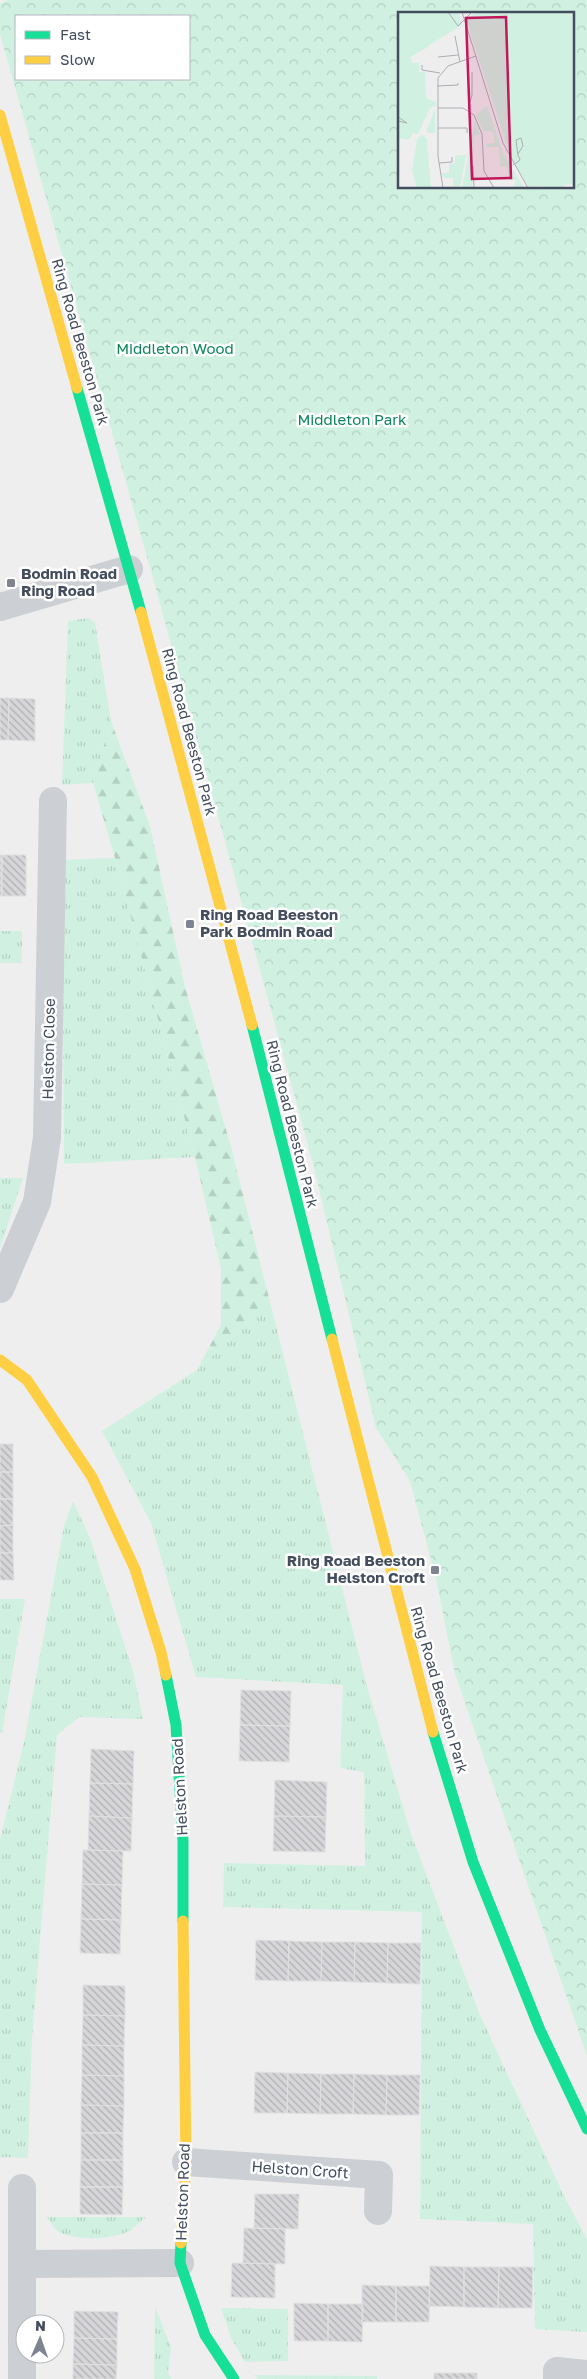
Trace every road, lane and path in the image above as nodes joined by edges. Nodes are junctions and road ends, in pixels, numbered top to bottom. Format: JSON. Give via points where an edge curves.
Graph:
{"nodes":[{"id":1,"x":0,"y":115,"type":"edge"},
{"id":2,"x":129,"y":569,"type":"junction"},
{"id":3,"x":0,"y":607,"type":"edge"},
{"id":4,"x":54,"y":801,"type":"dead end"},
{"id":5,"x":0,"y":1289,"type":"edge"},
{"id":6,"x":0,"y":1360,"type":"edge"},
{"id":7,"x":587,"y":2129,"type":"edge"},
{"id":8,"x":186,"y":2162,"type":"junction"},
{"id":9,"x":22,"y":2188,"type":"dead end"},
{"id":10,"x":378,"y":2211,"type":"dead end"},
{"id":11,"x":180,"y":2263,"type":"junction"},
{"id":12,"x":22,"y":2264,"type":"junction"},
{"id":13,"x":587,"y":2374,"type":"edge"},
{"id":14,"x":22,"y":2379,"type":"edge"},
{"id":15,"x":234,"y":2379,"type":"edge"},
{"id":16,"x":557,"y":2379,"type":"edge"}],
"edges":[{"from":1,"to":2,"type":"street","name":"Ring Road Beeston Park"},
{"from":2,"to":3,"type":"street"},
{"from":2,"to":7,"type":"street","name":"Ring Road Beeston Park","via":[[233,954],[426,1712],[474,1862],[540,2030]]},
{"from":4,"to":5,"type":"street","name":"Helston Close","via":[[47,1138],[37,1202]]},
{"from":6,"to":8,"type":"street","name":"Helston Road","via":[[27,1380],[92,1477],[135,1568],[161,1652],[176,1725],[181,1777]]},
{"from":8,"to":10,"type":"street","name":"Helston Croft","via":[[379,2176]]},
{"from":8,"to":11,"type":"street","name":"Helston Road"},
{"from":9,"to":12,"type":"street"},
{"from":11,"to":12,"type":"street","name":"Helston Road"},
{"from":11,"to":15,"type":"street","name":"Helston Road","via":[[205,2335]]},
{"from":12,"to":14,"type":"street"},
{"from":13,"to":16,"type":"street","via":[[557,2371]]}]}
